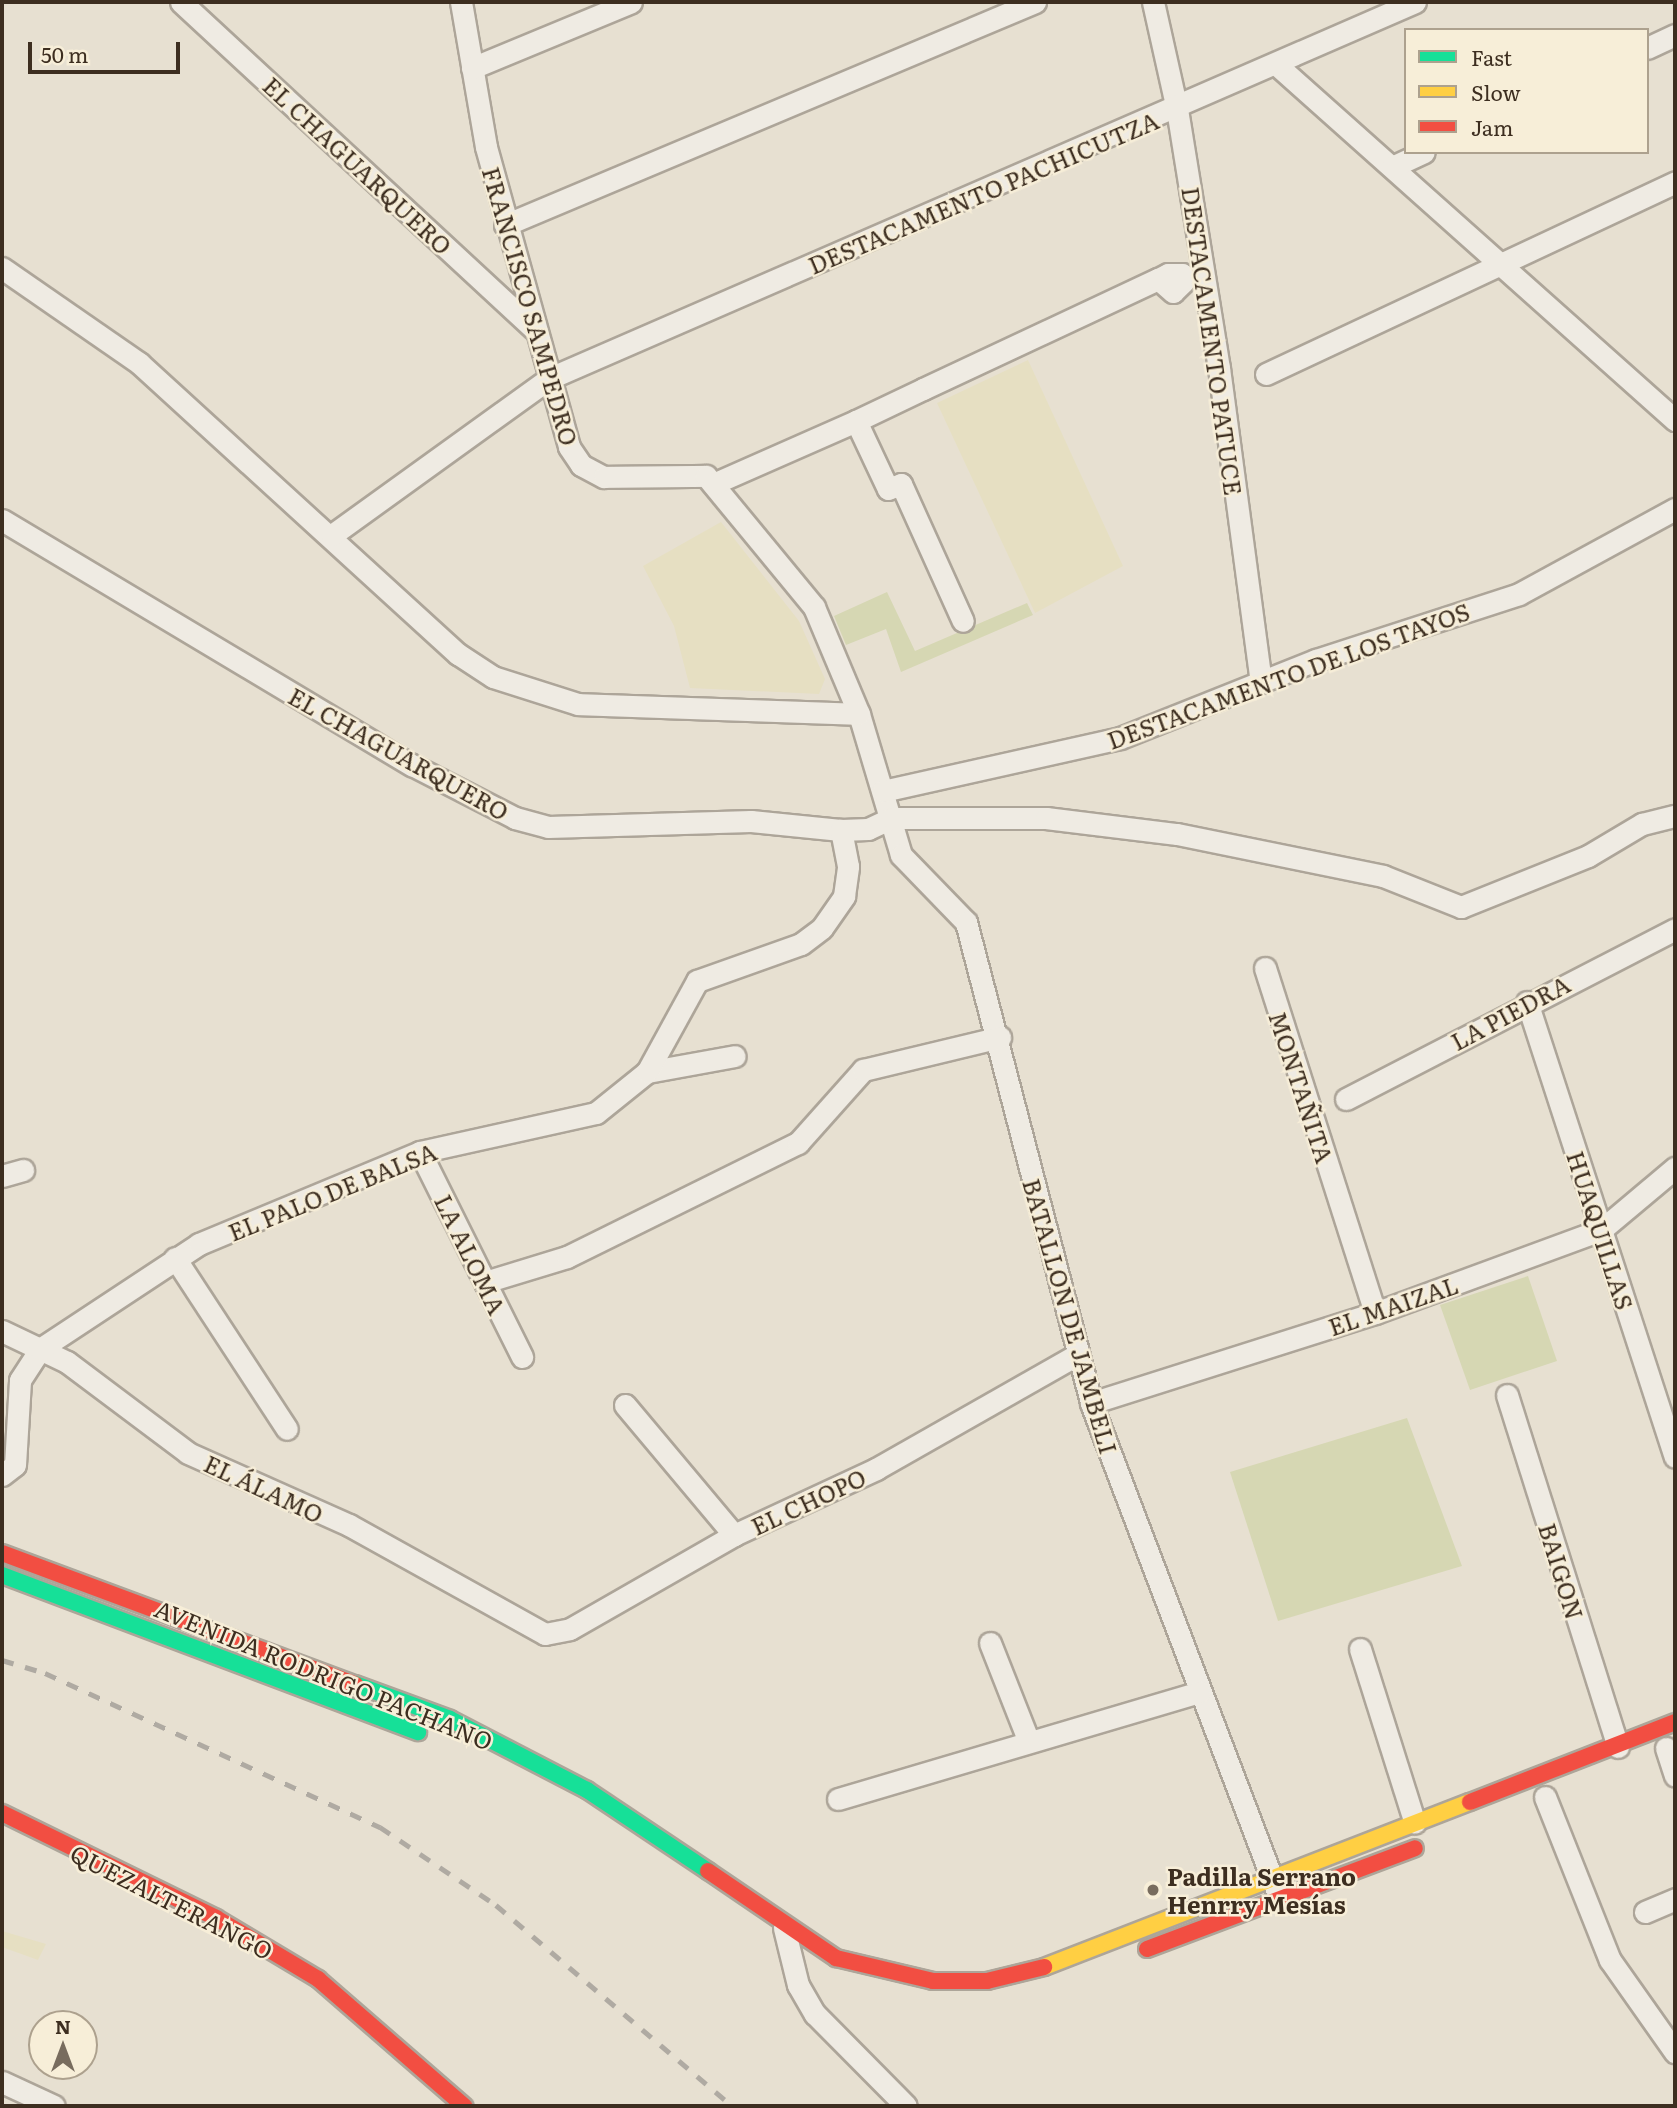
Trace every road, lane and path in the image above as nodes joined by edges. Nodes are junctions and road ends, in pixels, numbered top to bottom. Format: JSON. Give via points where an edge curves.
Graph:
{"nodes":[{"id":1,"x":181,"y":2,"type":"edge"},
{"id":2,"x":461,"y":2,"type":"edge"},
{"id":3,"x":631,"y":2,"type":"edge"},
{"id":4,"x":1035,"y":2,"type":"edge"},
{"id":5,"x":1153,"y":2,"type":"edge"},
{"id":6,"x":1415,"y":2,"type":"edge"},
{"id":7,"x":1675,"y":35,"type":"edge"},
{"id":8,"x":1649,"y":47,"type":"edge"},
{"id":9,"x":1279,"y":66,"type":"junction"},
{"id":10,"x":472,"y":68,"type":"junction"},
{"id":11,"x":1177,"y":109,"type":"junction"},
{"id":12,"x":1420,"y":154,"type":"edge"},
{"id":13,"x":1392,"y":167,"type":"junction"},
{"id":14,"x":1675,"y":182,"type":"edge"},
{"id":15,"x":506,"y":225,"type":"junction"},
{"id":16,"x":1497,"y":264,"type":"junction"},
{"id":17,"x":2,"y":268,"type":"edge"},
{"id":18,"x":1158,"y":278,"type":"dead end"},
{"id":19,"x":534,"y":329,"type":"junction"},
{"id":20,"x":1266,"y":374,"type":"dead end"},
{"id":21,"x":550,"y":378,"type":"junction"},
{"id":22,"x":1675,"y":420,"type":"edge"},
{"id":23,"x":856,"y":421,"type":"junction"},
{"id":24,"x":713,"y":484,"type":"junction"},
{"id":25,"x":1675,"y":509,"type":"edge"},
{"id":26,"x":2,"y":520,"type":"edge"},
{"id":27,"x":332,"y":535,"type":"junction"},
{"id":28,"x":963,"y":621,"type":"dead end"},
{"id":29,"x":1261,"y":682,"type":"junction"},
{"id":30,"x":859,"y":714,"type":"junction"},
{"id":31,"x":883,"y":791,"type":"junction"},
{"id":32,"x":1675,"y":816,"type":"edge"},
{"id":33,"x":892,"y":818,"type":"junction"},
{"id":34,"x":841,"y":830,"type":"junction"},
{"id":35,"x":1675,"y":929,"type":"edge"},
{"id":36,"x":1265,"y":968,"type":"dead end"},
{"id":37,"x":1527,"y":1002,"type":"junction"},
{"id":38,"x":1000,"y":1037,"type":"junction"},
{"id":39,"x":735,"y":1056,"type":"dead end"},
{"id":40,"x":647,"y":1072,"type":"junction"},
{"id":41,"x":1346,"y":1099,"type":"dead end"},
{"id":42,"x":420,"y":1152,"type":"junction"},
{"id":43,"x":1675,"y":1168,"type":"edge"},
{"id":44,"x":23,"y":1170,"type":"dead end"},
{"id":45,"x":2,"y":1176,"type":"edge"},
{"id":46,"x":1601,"y":1230,"type":"junction"},
{"id":47,"x":175,"y":1258,"type":"junction"},
{"id":48,"x":485,"y":1282,"type":"junction"},
{"id":49,"x":1375,"y":1312,"type":"junction"},
{"id":50,"x":2,"y":1331,"type":"edge"},
{"id":51,"x":40,"y":1349,"type":"junction"},
{"id":52,"x":1077,"y":1355,"type":"junction"},
{"id":53,"x":522,"y":1357,"type":"dead end"},
{"id":54,"x":1507,"y":1395,"type":"dead end"},
{"id":55,"x":1091,"y":1403,"type":"junction"},
{"id":56,"x":625,"y":1405,"type":"dead end"},
{"id":57,"x":288,"y":1429,"type":"dead end"},
{"id":58,"x":1675,"y":1453,"type":"edge"},
{"id":59,"x":2,"y":1475,"type":"edge"},
{"id":60,"x":734,"y":1535,"type":"junction"},
{"id":61,"x":2,"y":1553,"type":"edge"},
{"id":62,"x":2,"y":1575,"type":"edge"},
{"id":63,"x":535,"y":1632,"type":"joint"},
{"id":64,"x":990,"y":1643,"type":"dead end"},
{"id":65,"x":1360,"y":1649,"type":"dead end"},
{"id":66,"x":1199,"y":1692,"type":"junction"},
{"id":67,"x":1673,"y":1720,"type":"edge"},
{"id":68,"x":442,"y":1740,"type":"dead end"},
{"id":69,"x":1029,"y":1742,"type":"junction"},
{"id":70,"x":468,"y":1749,"type":"dead end"},
{"id":71,"x":1665,"y":1749,"type":"edge"},
{"id":72,"x":1621,"y":1759,"type":"junction"},
{"id":73,"x":1675,"y":1776,"type":"edge"},
{"id":74,"x":1569,"y":1787,"type":"dead end"},
{"id":75,"x":838,"y":1799,"type":"dead end"},
{"id":76,"x":1539,"y":1800,"type":"joint"},
{"id":77,"x":2,"y":1813,"type":"edge"},
{"id":78,"x":590,"y":1815,"type":"dead end"},
{"id":79,"x":1415,"y":1823,"type":"junction"},
{"id":80,"x":1436,"y":1840,"type":"dead end"},
{"id":81,"x":1271,"y":1877,"type":"junction"},
{"id":82,"x":1675,"y":1899,"type":"edge"},
{"id":83,"x":1283,"y":1903,"type":"junction"},
{"id":84,"x":1645,"y":1912,"type":"dead end"},
{"id":85,"x":775,"y":1933,"type":"junction"},
{"id":86,"x":787,"y":1954,"type":"junction"},
{"id":87,"x":859,"y":1983,"type":"dead end"},
{"id":88,"x":1017,"y":1994,"type":"dead end"},
{"id":89,"x":907,"y":1995,"type":"dead end"},
{"id":90,"x":992,"y":1998,"type":"dead end"},
{"id":91,"x":1675,"y":2052,"type":"edge"},
{"id":92,"x":2,"y":2082,"type":"edge"},
{"id":93,"x":54,"y":2106,"type":"edge"},
{"id":94,"x":464,"y":2106,"type":"edge"},
{"id":95,"x":906,"y":2106,"type":"edge"}],
"edges":[{"from":1,"to":19,"type":"street","name":"EL CHAGUARQUERO"},
{"from":2,"to":10,"type":"street","name":"FRANCISCO SAMPEDRO"},
{"from":3,"to":10,"type":"street"},
{"from":4,"to":15,"type":"street"},
{"from":5,"to":11,"type":"street","name":"DESTACAMENTO PATUCE"},
{"from":6,"to":9,"type":"street","name":"DESTACAMENTO PACHICUTZA"},
{"from":7,"to":8,"type":"street"},
{"from":9,"to":11,"type":"street","name":"DESTACAMENTO PACHICUTZA"},
{"from":9,"to":13,"type":"street"},
{"from":10,"to":15,"type":"street","name":"FRANCISCO SAMPEDRO"},
{"from":11,"to":21,"type":"street","name":"DESTACAMENTO PACHICUTZA"},
{"from":11,"to":29,"type":"street","name":"DESTACAMENTO PATUCE"},
{"from":12,"to":13,"type":"street"},
{"from":13,"to":16,"type":"street"},
{"from":14,"to":16,"type":"street"},
{"from":15,"to":19,"type":"street","name":"FRANCISCO SAMPEDRO"},
{"from":16,"to":20,"type":"street"},
{"from":16,"to":22,"type":"street"},
{"from":17,"to":27,"type":"street","via":[[139,363]]},
{"from":18,"to":23,"type":"street"},
{"from":19,"to":21,"type":"street","name":"FRANCISCO SAMPEDRO"},
{"from":21,"to":24,"type":"street","name":"FRANCISCO SAMPEDRO","via":[[569,447],[581,464],[604,477],[700,473]]},
{"from":21,"to":27,"type":"street","name":"DESTACAMENTO PACHICUTZA"},
{"from":23,"to":24,"type":"street"},
{"from":23,"to":28,"type":"street","via":[[888,489],[901,484]]},
{"from":24,"to":30,"type":"street","via":[[814,607]]},
{"from":25,"to":29,"type":"street","name":"DESTACAMENTO DE LOS TAYOS","via":[[1519,594]]},
{"from":26,"to":34,"type":"street","name":"EL CHAGUARQUERO","via":[[412,765],[515,818],[548,827],[751,821]]},
{"from":27,"to":30,"type":"street","via":[[458,654],[532,694],[622,707]]},
{"from":29,"to":31,"type":"street","name":"DESTACAMENTO DE LOS TAYOS","via":[[1120,738]]},
{"from":30,"to":31,"type":"street"},
{"from":31,"to":33,"type":"street"},
{"from":32,"to":33,"type":"street","name":"EL CHAGUARQUERO","via":[[1642,824],[1588,856],[1461,906],[1383,876],[1177,834],[1046,818]]},
{"from":33,"to":34,"type":"street","name":"EL CHAGUARQUERO"},
{"from":33,"to":38,"type":"street","name":"BATALLON DE JAMBELI","via":[[901,855],[966,922]]},
{"from":34,"to":40,"type":"street","name":"EL PALO DE BALSA","via":[[848,866],[844,896],[822,928],[801,944],[697,981]]},
{"from":35,"to":37,"type":"street","name":"LA PIEDRA"},
{"from":36,"to":49,"type":"street","name":"MONTAÑITA"},
{"from":37,"to":41,"type":"street","name":"LA PIEDRA"},
{"from":37,"to":46,"type":"street","name":"HUAQUILLAS"},
{"from":38,"to":48,"type":"street","via":[[863,1070],[798,1143],[567,1257]]},
{"from":38,"to":52,"type":"street","name":"BATALLON DE JAMBELI"},
{"from":39,"to":40,"type":"street"},
{"from":40,"to":42,"type":"street","name":"EL PALO DE BALSA","via":[[596,1113]]},
{"from":42,"to":47,"type":"street","name":"EL PALO DE BALSA"},
{"from":42,"to":48,"type":"street","name":"LA ALOMA"},
{"from":43,"to":46,"type":"street","name":"EL MAIZAL"},
{"from":44,"to":45,"type":"street"},
{"from":46,"to":49,"type":"street","name":"EL MAIZAL"},
{"from":46,"to":58,"type":"street","name":"HUAQUILLAS"},
{"from":47,"to":51,"type":"street","name":"EL PALO DE BALSA"},
{"from":47,"to":57,"type":"street"},
{"from":48,"to":53,"type":"street","name":"LA ALOMA"},
{"from":49,"to":55,"type":"street","name":"EL MAIZAL"},
{"from":50,"to":51,"type":"street","name":"EL ÁLAMO"},
{"from":51,"to":59,"type":"street","name":"EL PALO DE BALSA","via":[[20,1380],[15,1465]]},
{"from":51,"to":63,"type":"street","name":"EL ÁLAMO","via":[[188,1452],[349,1525]]},
{"from":52,"to":55,"type":"street","name":"BATALLON DE JAMBELI"},
{"from":52,"to":60,"type":"street","name":"EL CHOPO","via":[[876,1469]]},
{"from":54,"to":72,"type":"street","name":"BAIGON"},
{"from":55,"to":66,"type":"street","name":"BATALLON DE JAMBELI"},
{"from":56,"to":60,"type":"street"},
{"from":60,"to":63,"type":"street","name":"EL CHOPO","via":[[570,1629]]},
{"from":61,"to":85,"type":"main road","name":"AVENIDA RODRIGO PACHANO","via":[[450,1719],[587,1790]]},
{"from":62,"to":68,"type":"main road","name":"AVENIDA RODRIGO PACHANO"},
{"from":64,"to":69,"type":"street"},
{"from":65,"to":79,"type":"street"},
{"from":66,"to":69,"type":"street"},
{"from":66,"to":81,"type":"street","name":"BATALLON DE JAMBELI"},
{"from":67,"to":72,"type":"main road","name":"AVENIDA RODRIGO PACHANO"},
{"from":69,"to":75,"type":"street"},
{"from":70,"to":78,"type":"main road","name":"AVENIDA RODRIGO PACHANO"},
{"from":71,"to":73,"type":"street"},
{"from":72,"to":79,"type":"main road","name":"AVENIDA RODRIGO PACHANO"},
{"from":74,"to":76,"type":"main road"},
{"from":76,"to":91,"type":"street","via":[[1610,1960]]},
{"from":77,"to":94,"type":"main road","name":"QUEZALTERANGO","via":[[216,1918],[318,1979]]},
{"from":79,"to":81,"type":"main road","name":"AVENIDA RODRIGO PACHANO"},
{"from":80,"to":83,"type":"main road"},
{"from":81,"to":83,"type":"street","name":"BATALLON DE JAMBELI"},
{"from":81,"to":85,"type":"main road","name":"AVENIDA RODRIGO PACHANO","via":[[1032,1972],[987,1981],[890,1973],[836,1958]]},
{"from":82,"to":84,"type":"street"},
{"from":83,"to":88,"type":"main road"},
{"from":85,"to":86,"type":"street"},
{"from":86,"to":87,"type":"main road"},
{"from":86,"to":95,"type":"street","via":[[815,2014]]},
{"from":89,"to":90,"type":"main road"},
{"from":92,"to":93,"type":"street"}]}
